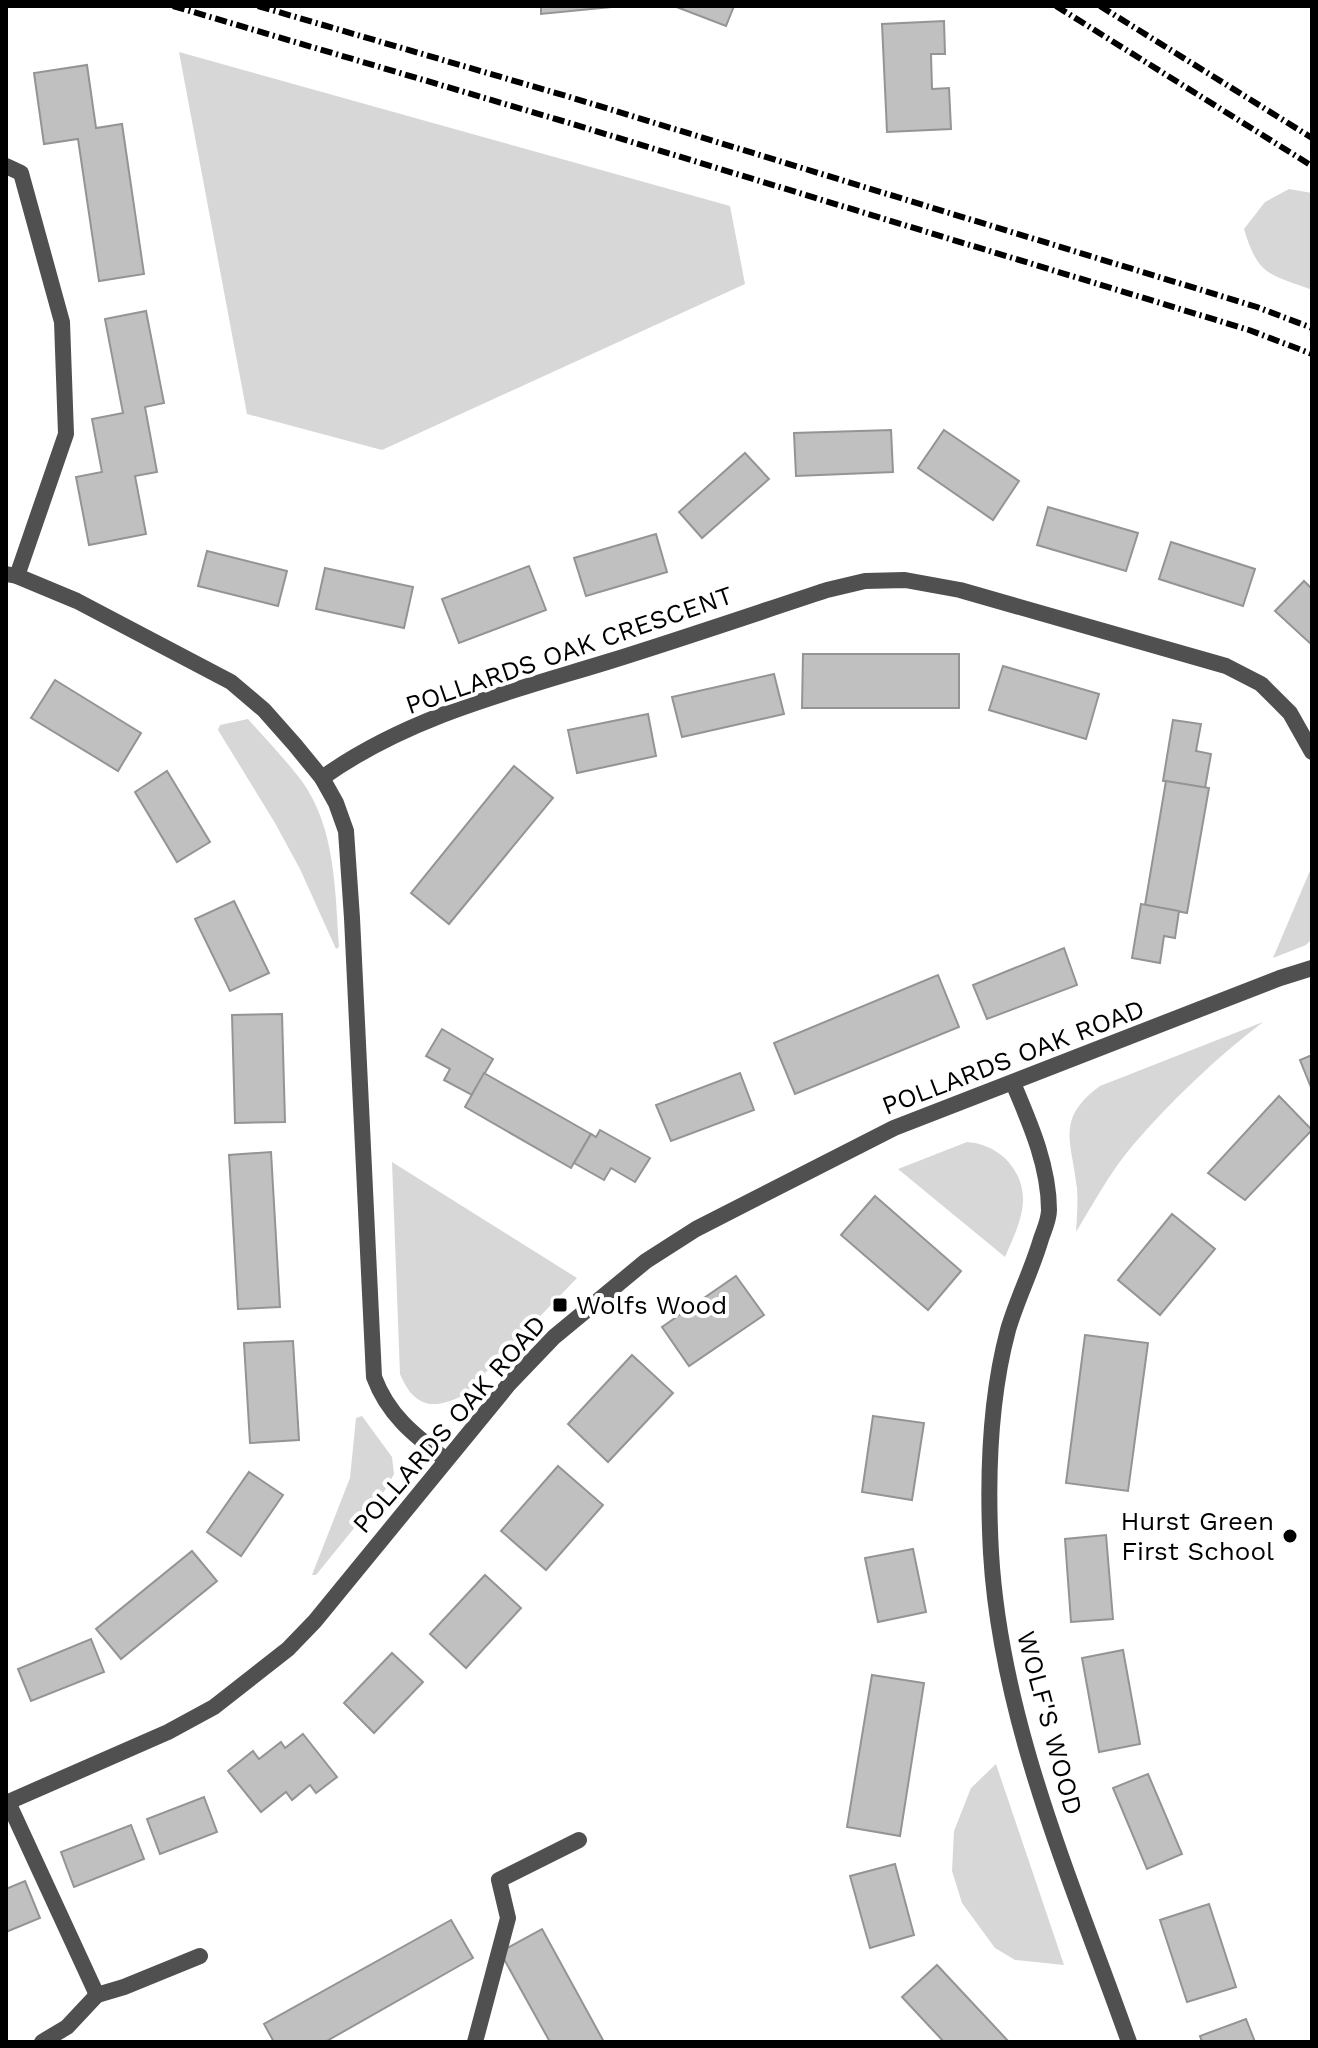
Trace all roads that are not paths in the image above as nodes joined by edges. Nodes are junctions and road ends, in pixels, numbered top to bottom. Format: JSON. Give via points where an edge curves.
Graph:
{"nodes":[{"id":1,"x":6,"y":166,"type":"edge"},
{"id":2,"x":11,"y":575,"type":"edge"},
{"id":3,"x":1312,"y":752,"type":"edge"},
{"id":4,"x":322,"y":778,"type":"junction"},
{"id":5,"x":1312,"y":968,"type":"edge"},
{"id":6,"x":1013,"y":1083,"type":"junction"},
{"id":7,"x":445,"y":1459,"type":"junction"},
{"id":8,"x":7,"y":1803,"type":"edge"},
{"id":9,"x":579,"y":1840,"type":"dead end"},
{"id":10,"x":200,"y":1956,"type":"dead end"},
{"id":11,"x":97,"y":1995,"type":"junction"},
{"id":12,"x":42,"y":2042,"type":"edge"},
{"id":13,"x":475,"y":2042,"type":"edge"},
{"id":14,"x":1129,"y":2042,"type":"edge"}],
"edges":[{"from":1,"to":2,"type":"street","via":[[21,173],[62,322],[66,434]]},
{"from":2,"to":4,"type":"street","via":[[77,601],[231,682],[264,710]]},
{"from":3,"to":4,"type":"street","name":"POLLARDS OAK CRESCENT","via":[[1290,713],[1261,684],[1226,666],[960,590],[905,580],[865,581],[478,701],[387,737]]},
{"from":4,"to":7,"type":"street","via":[[346,831],[374,1377],[395,1417]]},
{"from":5,"to":6,"type":"street","name":"POLLARDS OAK ROAD"},
{"from":6,"to":7,"type":"street","name":"POLLARDS OAK ROAD","via":[[894,1128],[696,1229],[646,1261],[554,1337]]},
{"from":6,"to":14,"type":"street","name":"WOLF'S WOOD","via":[[1045,1174],[1050,1213],[1008,1333],[991,1447],[991,1553],[1001,1641],[1060,1852]]},
{"from":7,"to":8,"type":"street","name":"POLLARDS OAK ROAD","via":[[315,1621],[255,1678],[168,1732]]},
{"from":8,"to":11,"type":"street"},
{"from":9,"to":13,"type":"street","via":[[499,1880],[508,1918]]},
{"from":10,"to":11,"type":"street"},
{"from":11,"to":12,"type":"street","via":[[67,2027]]}]}
